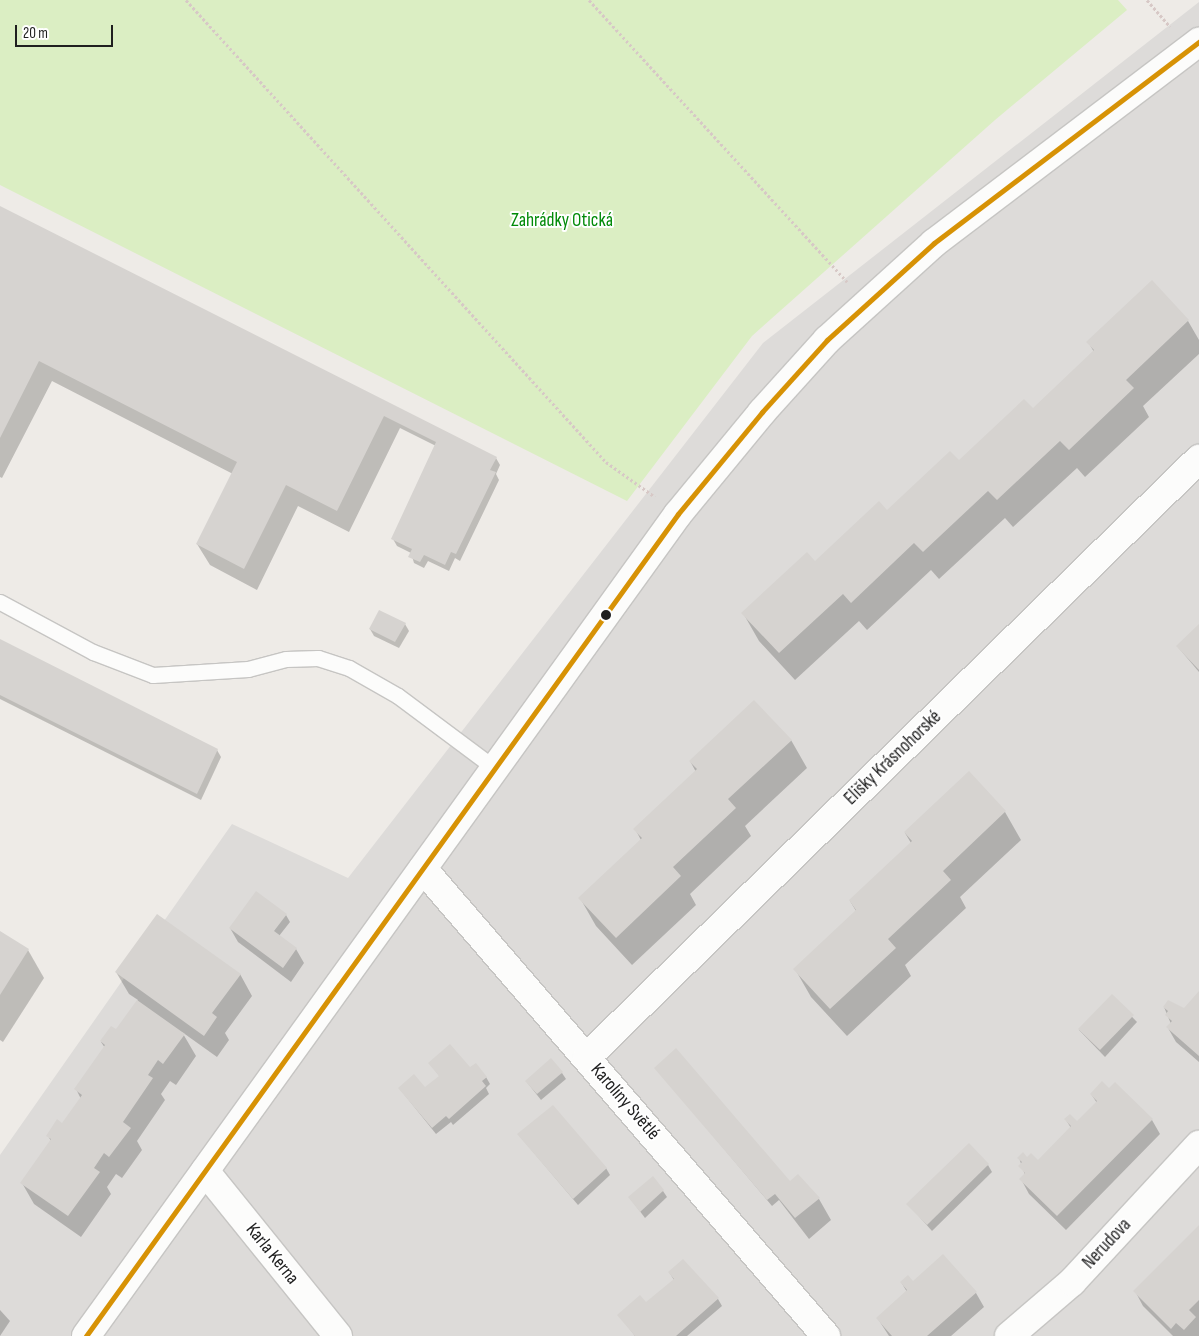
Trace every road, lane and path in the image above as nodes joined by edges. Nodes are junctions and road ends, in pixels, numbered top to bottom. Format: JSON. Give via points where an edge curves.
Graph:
{"nodes":[{"id":1,"x":186,"y":0,"type":"edge"},
{"id":2,"x":590,"y":0,"type":"edge"},
{"id":3,"x":1199,"y":42,"type":"edge"},
{"id":4,"x":865,"y":303,"type":"junction"},
{"id":5,"x":1199,"y":459,"type":"edge"},
{"id":6,"x":678,"y":514,"type":"junction"},
{"id":7,"x":0,"y":602,"type":"edge"},
{"id":8,"x":496,"y":770,"type":"junction"},
{"id":9,"x":423,"y":870,"type":"junction"},
{"id":10,"x":587,"y":1057,"type":"junction"},
{"id":11,"x":1199,"y":1145,"type":"edge"},
{"id":12,"x":205,"y":1171,"type":"junction"},
{"id":13,"x":86,"y":1336,"type":"edge"},
{"id":14,"x":338,"y":1336,"type":"edge"},
{"id":15,"x":826,"y":1336,"type":"edge"},
{"id":16,"x":1009,"y":1336,"type":"edge"}],
"edges":[{"from":1,"to":6,"type":"path","via":[[606,462]]},
{"from":2,"to":4,"type":"path"},
{"from":3,"to":4,"type":"street","via":[[949,231]]},
{"from":4,"to":6,"type":"street","via":[[762,412]]},
{"from":5,"to":10,"type":"street","name":"Elišky Krásnohorské"},
{"from":6,"to":8,"type":"street"},
{"from":7,"to":8,"type":"lane","via":[[93,652],[153,675],[248,669],[286,659],[318,658],[349,668],[398,696]]},
{"from":8,"to":9,"type":"street"},
{"from":9,"to":10,"type":"street","name":"Karolíny Světlé"},
{"from":9,"to":12,"type":"street"},
{"from":10,"to":15,"type":"street","name":"Karolíny Světlé"},
{"from":11,"to":16,"type":"street","name":"Nerudova","via":[[1072,1282]]},
{"from":12,"to":13,"type":"street"},
{"from":12,"to":14,"type":"street","name":"Karla Kerna"}]}
